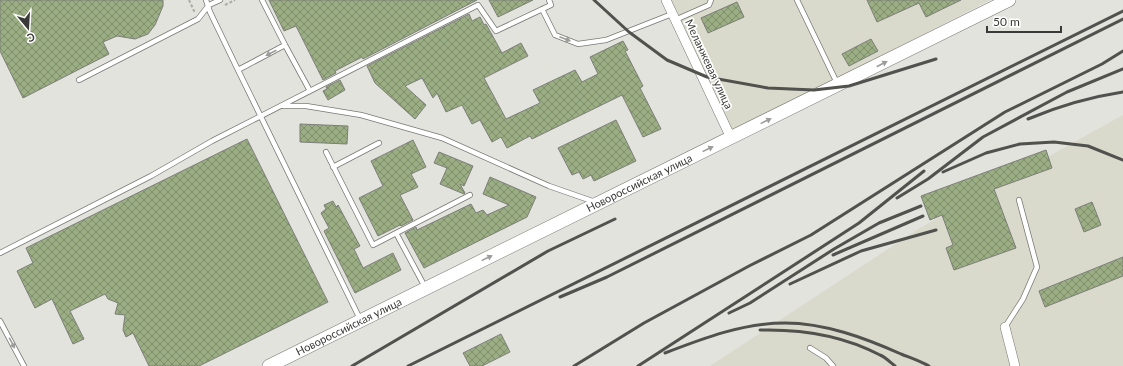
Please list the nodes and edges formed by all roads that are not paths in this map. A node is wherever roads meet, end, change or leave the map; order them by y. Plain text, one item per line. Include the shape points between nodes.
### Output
1 (206, 0) edge
2 (220, 0) edge
3 (262, 0) edge
4 (549, 0) edge
5 (666, 0) edge
6 (711, 0) edge
7 (797, 0) edge
8 (1009, 0) edge
9 (209, 5) junction
10 (542, 10) junction
11 (674, 17) junction
12 (285, 45) junction
13 (238, 70) junction
14 (79, 80) dead end
15 (838, 86) junction
16 (310, 91) junction
17 (282, 106) junction
18 (261, 116) junction
19 (730, 138) junction
20 (379, 144) dead end
21 (326, 152) dead end
22 (333, 167) junction
23 (470, 195) dead end
24 (1019, 200) dead end
25 (598, 204) junction
26 (396, 233) junction
27 (0, 253) edge
28 (426, 288) junction
29 (361, 320) junction
30 (0, 321) edge
31 (1005, 327) joint
32 (810, 348) dead end
33 (24, 366) edge
34 (269, 366) edge
35 (833, 366) edge
36 (1015, 366) edge

1 - 9 lane
2 - 9 lane
3 - 12 lane
4 - 10 lane via 552,5
5 - 11 street, Меланжевая улица
6 - 11 lane via 709,5
7 - 15 lane
15 -> 8 main road, Новороссийская улица
9 - 13 lane
9 - 14 lane via 198,19
10 -> 11 lane via 555,35 578,44 606,40
10 - 16 lane via 496,31 478,5
11 - 19 street, Меланжевая улица
12 -> 13 lane
12 - 16 lane
13 - 18 lane
19 -> 15 main road, Новороссийская улица
16 - 17 lane
17 - 18 lane
17 - 25 lane via 306,106 361,115 442,138 549,186
18 - 27 lane
18 - 29 lane
25 -> 19 main road, Новороссийская улица
20 - 22 lane
21 - 22 lane
22 - 26 lane via 373,245
23 - 26 lane
24 - 31 lane via 1037,267 1023,299
28 -> 25 main road, Новороссийская улица
26 - 28 lane
28 - 29 main road, Новороссийская улица
29 - 34 main road, Новороссийская улица
30 -> 33 lane
31 - 36 street
32 - 35 lane

